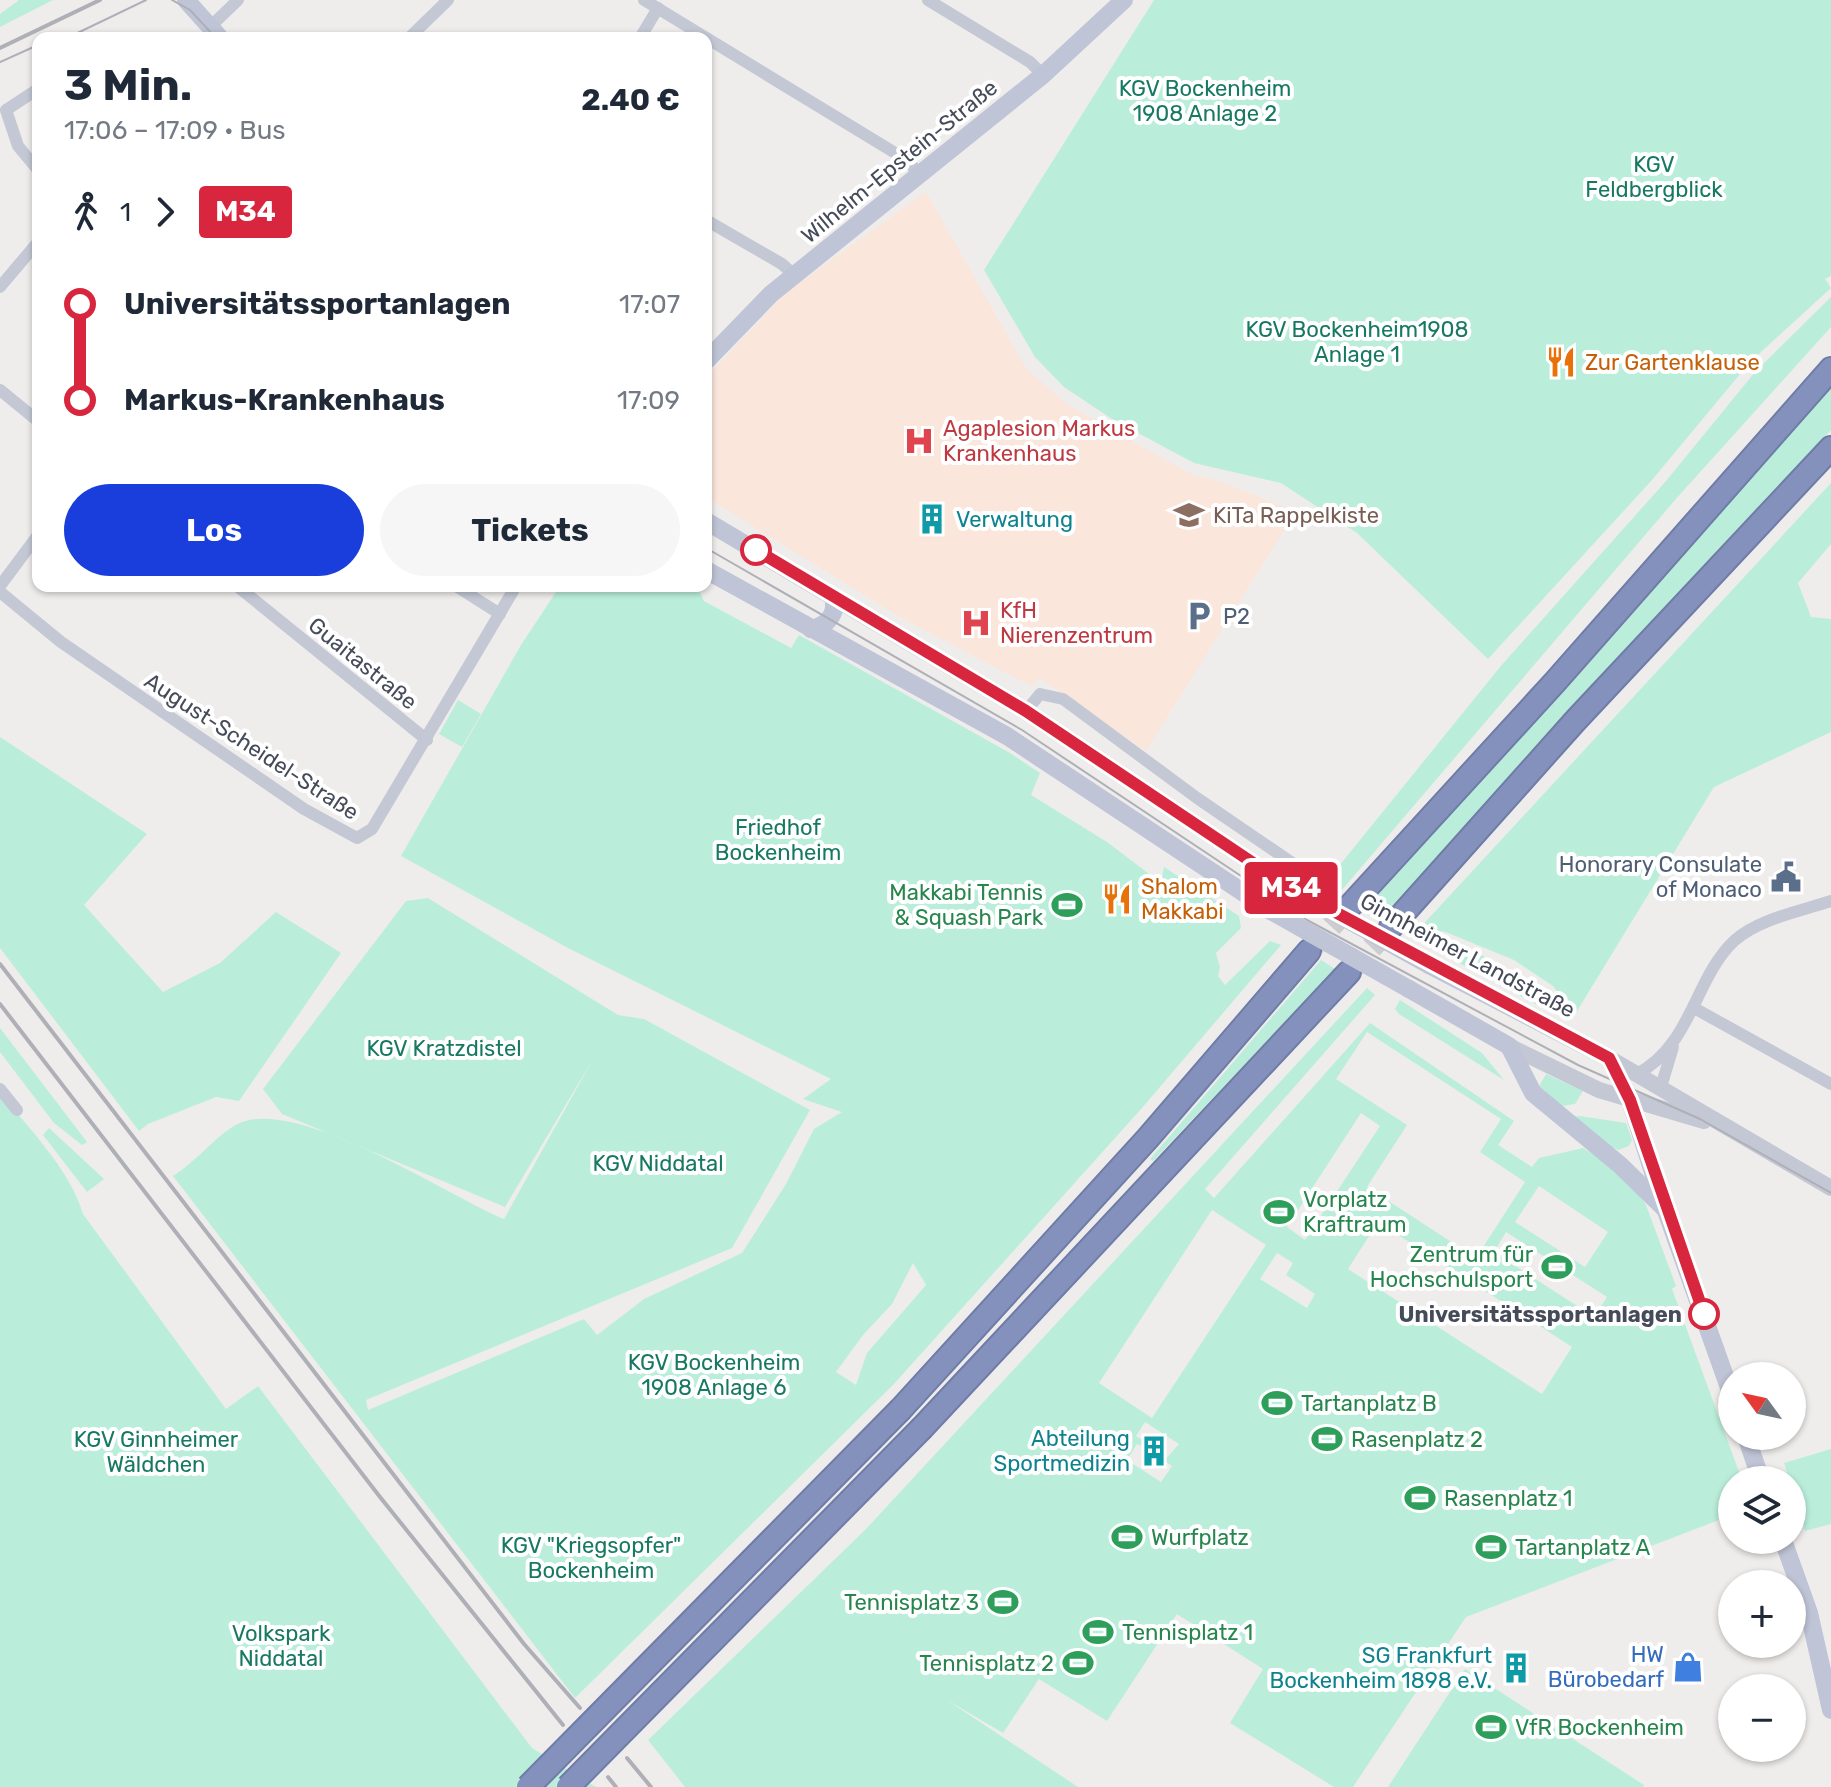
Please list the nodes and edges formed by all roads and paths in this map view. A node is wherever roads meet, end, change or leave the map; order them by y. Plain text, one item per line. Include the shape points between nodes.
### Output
1 (186, 0) edge
2 (238, 0) edge
3 (448, 0) edge
4 (644, 0) edge
5 (928, 0) edge
6 (1124, 0) edge
7 (658, 8) junction
8 (215, 32) edge
9 (415, 32) edge
10 (644, 32) edge
11 (697, 32) edge
12 (712, 41) edge
13 (1043, 75) junction
14 (32, 93) edge
15 (32, 163) edge
16 (918, 175) junction
17 (712, 223) edge
18 (32, 249) edge
19 (794, 275) junction
20 (0, 287) edge
21 (712, 355) edge
22 (1831, 369) edge
23 (0, 390) edge
24 (32, 416) edge
25 (1831, 448) edge
26 (712, 525) edge
27 (32, 543) edge
28 (712, 573) edge
29 (0, 586) edge
30 (0, 592) edge
31 (246, 592) edge
32 (465, 592) edge
33 (513, 592) edge
34 (833, 597) junction
35 (500, 614) junction
36 (811, 629) junction
37 (1026, 711) junction
38 (427, 740) junction
39 (1320, 882) dead end
40 (1831, 901) edge
41 (1350, 906) tunnel mouth
42 (1391, 927) tunnel mouth
43 (1309, 951) tunnel mouth
44 (1349, 972) tunnel mouth
45 (1694, 1008) junction
46 (1677, 1037) junction
47 (1509, 1046) junction
48 (1609, 1058) junction
49 (1637, 1074) junction
50 (1831, 1084) edge
51 (1661, 1087) junction
52 (0, 1089) edge
53 (1630, 1100) junction
54 (1652, 1105) junction
55 (17, 1110) dead end
56 (1735, 1134) junction
57 (1642, 1137) junction
58 (1601, 1149) junction
59 (1831, 1188) edge
60 (1665, 1210) junction
61 (1720, 1362) edge
62 (1788, 1554) edge
63 (1831, 1710) edge
64 (528, 1787) edge
65 (568, 1787) edge

1 - 8 main road
2 - 8 street
3 - 9 street
4 - 7 street
5 - 13 street
6 - 13 main road, Wilhelm-Epstein-Straße
7 - 10 street
7 - 11 street
12 - 16 street via 910,162
13 - 16 main road, Wilhelm-Epstein-Straße
14 - 15 street via 6,110 18,146
16 - 19 main road, Wilhelm-Epstein-Straße
17 - 19 street
18 - 20 street
19 - 21 main road, Wilhelm-Epstein-Straße
22 - 41 highway
23 - 24 street
25 - 42 highway
26 - 34 main road, Ginnheimer Landstraße
27 - 29 street
28 - 36 main road
30 - 38 street, August-Scheidel-Straße via 61,642 344,834 367,836
31 - 38 street, Guaitastraße
32 - 35 street
33 - 35 street, August-Scheidel-Straße
34 - 36 main road via 829,619
34 - 37 main road, Ginnheimer Landstraße
35 - 38 street, August-Scheidel-Straße
36 - 47 main road, bridge via 1007,736 1271,911
37 - 39 street via 1040,694 1063,699
37 - 48 main road, Ginnheimer Landstraße, bridge via 1292,889
40 - 45 street via 1743,935 1720,959
43 - 64 highway, bridge via 1148,1138 901,1409
44 - 65 highway, bridge via 922,1428
45 - 46 street
45 - 50 street
46 - 49 street
46 - 51 street
47 - 53 street via 1549,1069
47 - 58 main road via 1533,1093
48 - 49 street
48 - 53 main road
49 - 51 street
51 - 54 street
51 - 56 street
52 - 55 street
53 - 54 street
53 - 57 main road
54 - 56 street
54 - 57 street
56 - 59 street
57 - 58 main road via 1629,1155
57 - 60 main road
58 - 60 main road
60 - 61 main road
62 - 63 main road via 1809,1613

